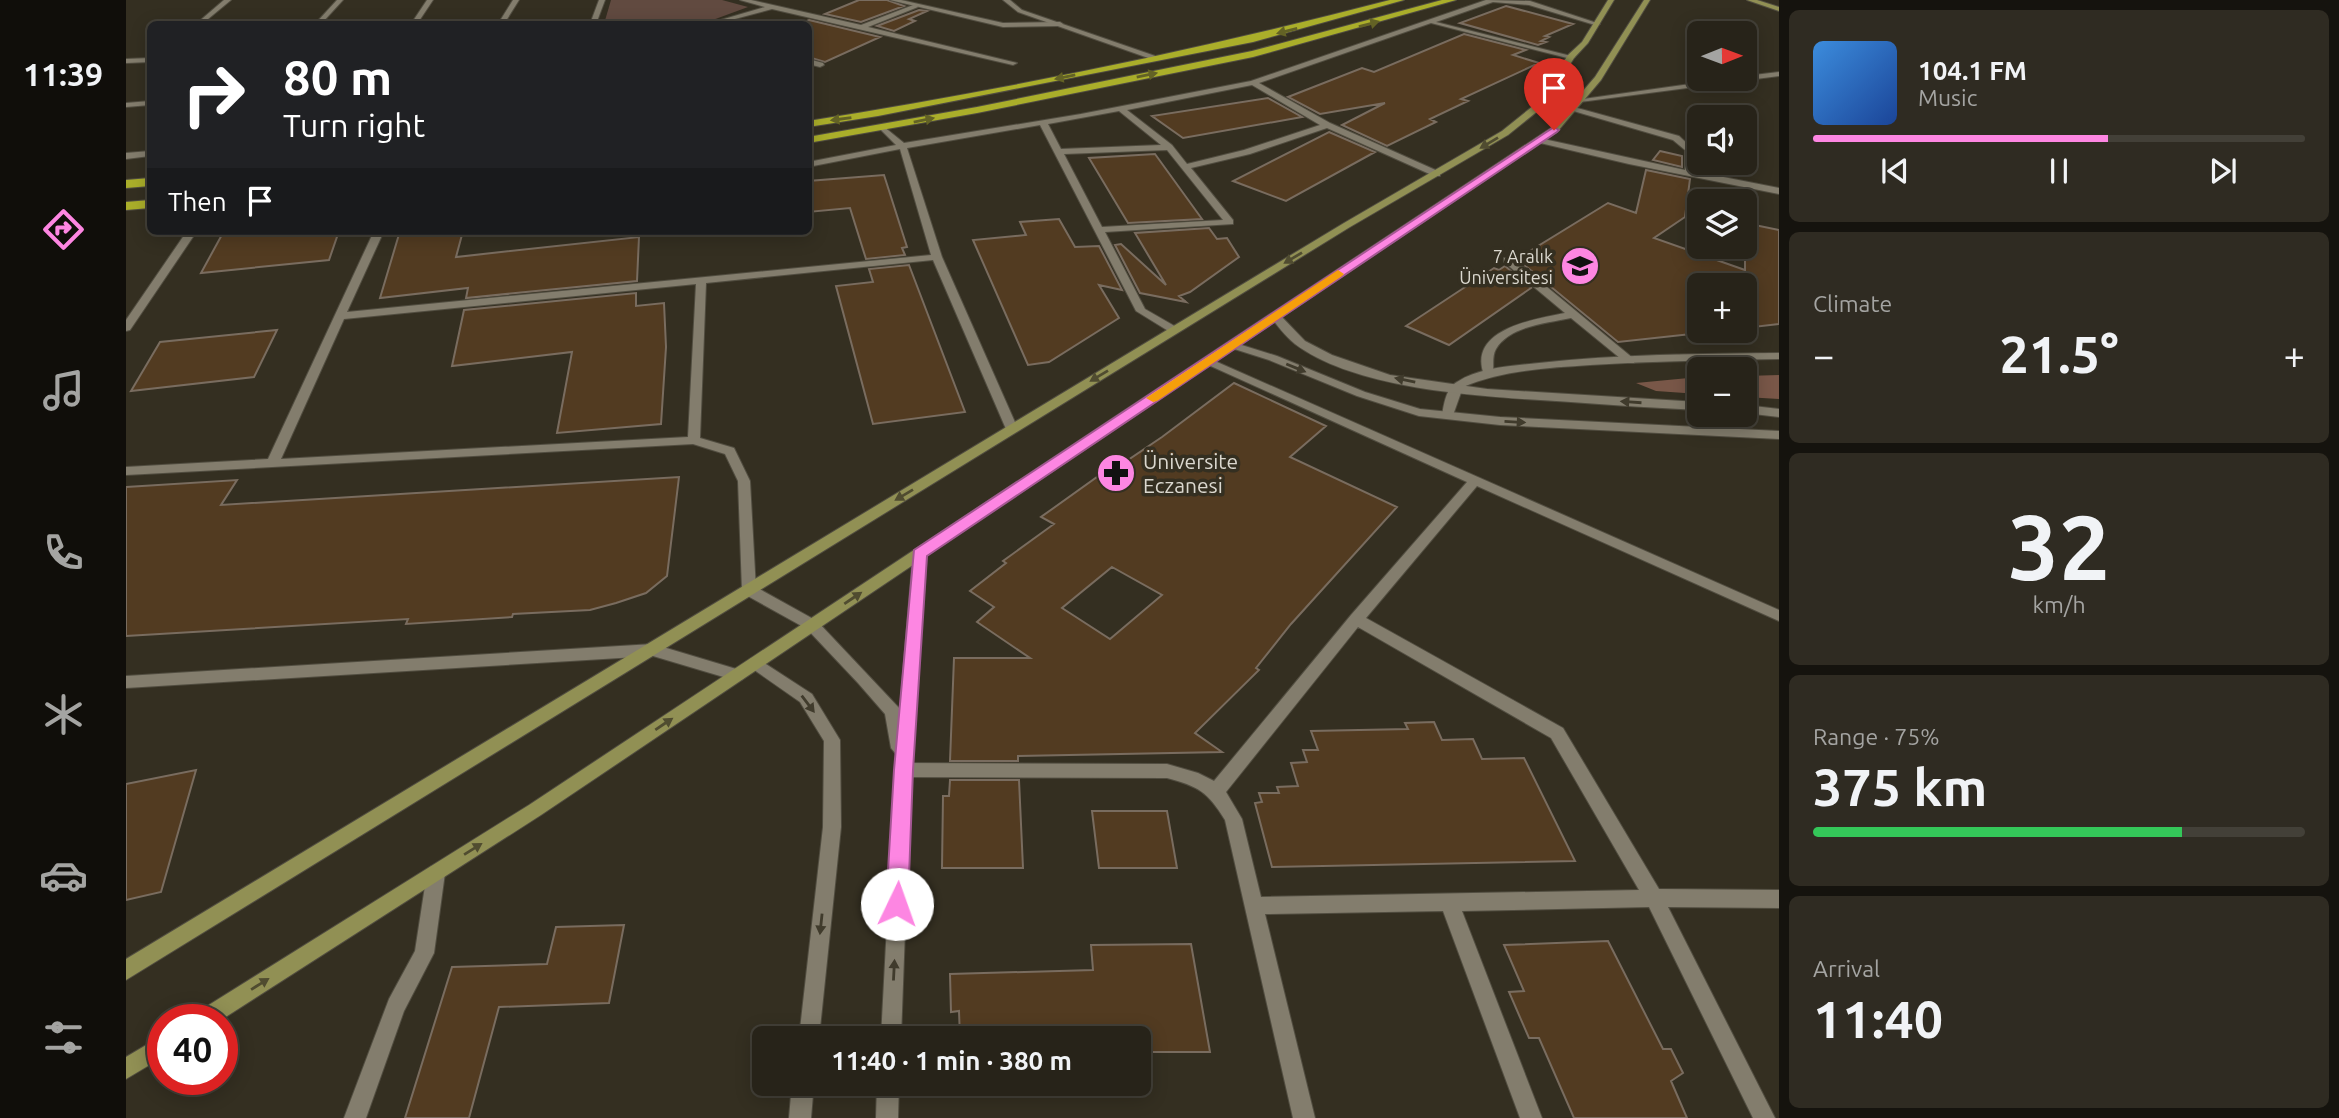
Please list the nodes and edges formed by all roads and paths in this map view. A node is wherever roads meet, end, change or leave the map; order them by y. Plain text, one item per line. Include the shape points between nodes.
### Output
1 (228, 0) edge
2 (340, 0) edge
3 (430, 0) edge
4 (516, 0) edge
5 (602, 0) edge
6 (743, 0) edge
7 (893, 0) edge
8 (1006, 0) edge
9 (1400, 0) edge
10 (1452, 0) edge
11 (1611, 0) edge
12 (1647, 0) edge
13 (1750, 0) edge
14 (916, 6) junction
15 (772, 7) junction
16 (1779, 9) edge
17 (204, 21) edge
18 (321, 21) edge
19 (416, 21) edge
20 (503, 21) edge
21 (594, 21) edge
22 (720, 21) edge
23 (1434, 23) junction
24 (1060, 24) junction
25 (1597, 24) junction
26 (860, 28) junction
27 (1571, 57) junction
28 (1157, 58) junction
29 (147, 60) edge
30 (126, 61) edge
31 (812, 62) edge
32 (1013, 63) dead end
33 (820, 65) dead end
34 (1779, 74) edge
35 (1253, 83) junction
36 (147, 103) edge
37 (1577, 104) junction
38 (126, 105) edge
39 (1120, 108) junction
40 (1043, 122) junction
41 (812, 123) edge
42 (1327, 125) junction
43 (883, 128) junction
44 (812, 139) edge
45 (1539, 140) junction
46 (902, 147) junction
47 (1169, 147) junction
48 (1687, 147) edge
49 (1058, 152) junction
50 (147, 154) edge
51 (126, 156) edge
52 (812, 164) edge
53 (1186, 167) junction
54 (1687, 173) edge
55 (1437, 174) junction
56 (1699, 175) edge
57 (147, 183) edge
58 (126, 184) edge
59 (1779, 191) edge
60 (147, 204) edge
61 (126, 206) edge
62 (1099, 230) junction
63 (189, 235) edge
64 (377, 235) edge
65 (937, 257) junction
66 (1508, 260) dead end
67 (701, 281) junction
68 (1574, 314) junction
69 (341, 316) junction
70 (1275, 316) junction
71 (126, 328) edge
72 (1174, 330) junction
73 (1232, 345) junction
74 (1779, 356) edge
75 (1208, 361) junction
76 (1630, 361) junction
77 (1488, 373) junction
78 (1456, 388) junction
79 (1687, 406) edge
80 (1757, 410) edge
81 (1779, 413) edge
82 (1448, 415) junction
83 (1012, 429) junction
84 (1779, 435) edge
85 (694, 440) junction
86 (274, 461) junction
87 (126, 471) edge
88 (1475, 481) junction
89 (919, 554) junction
90 (749, 590) junction
91 (1779, 616) edge
92 (1356, 619) junction
93 (812, 625) junction
94 (653, 650) junction
95 (755, 663) junction
96 (737, 676) junction
97 (126, 681) edge
98 (903, 770) junction
99 (1217, 790) junction
100 (436, 873) junction
101 (1654, 898) junction
102 (1779, 899) edge
103 (1449, 902) junction
104 (1252, 906) junction
105 (126, 970) edge
106 (228, 1004) edge
107 (810, 1026) edge
108 (892, 1026) edge
109 (147, 1055) edge
110 (126, 1069) edge
111 (802, 1096) edge
112 (888, 1096) edge
113 (355, 1118) edge
114 (800, 1118) edge
115 (887, 1118) edge
116 (1304, 1118) edge
117 (1531, 1118) edge
118 (1764, 1118) edge

1 - 17 street
2 - 18 street
3 - 19 street
4 - 20 street
5 - 21 street
6 - 15 street
7 - 14 street
8 - 24 street via 1020,11
9 -> 28 highway via 1254,39
43 -> 10 highway via 1253,54
11 - 25 main road
12 - 37 main road
13 - 16 main road
14 - 24 street via 1003,25
14 - 26 street
15 - 22 street
15 - 26 street
23 - 25 street via 1492,1 1508,0
23 - 27 street
23 - 35 street
24 - 28 street
25 - 27 main road
26 - 32 street
27 -> 55 main road via 1541,104 1505,133
28 -> 41 highway
29 - 30 street
31 - 33 street
34 - 37 street
35 - 39 street
35 - 42 street
36 - 38 street
37 - 45 main road
37 - 48 street via 1676,138
39 - 40 street
39 - 47 street
40 - 46 street
40 - 49 street
42 - 53 street
42 - 55 street
43 - 44 highway
43 - 46 street
45 - 54 street
45 - 70 main road
46 - 52 street
46 - 65 street
47 - 49 street
47 - 53 street
49 - 62 street
50 - 51 street
53 - 62 street via 1230,222
55 -> 72 main road
56 - 59 street
57 - 58 highway
60 - 61 highway
62 - 72 street via 1142,311
63 - 71 street
64 - 69 street
65 - 67 street
65 - 83 street
66 - 68 street
67 - 69 street
67 - 85 street
68 - 76 street
68 - 77 street via 1514,329 1497,338 1486,353
69 - 86 street
70 - 73 main road
78 -> 70 street via 1354,367 1299,342
72 -> 83 main road
73 - 75 main road
73 -> 82 street via 1360,394 1419,412
74 - 76 street
75 - 88 street
75 - 89 main road
76 - 77 street
77 - 78 street
79 -> 78 street
78 - 82 street
80 - 81 street
82 -> 84 street
83 -> 90 main road
85 - 86 street
85 - 90 street via 730,451 744,481
86 - 87 street
88 - 91 street
88 - 92 street
93 -> 89 main road
89 - 98 street
90 - 93 street
90 - 94 main road
92 - 99 street
92 - 101 street via 1557,733
93 - 95 main road
93 - 98 street via 893,712
94 - 96 street
94 - 97 street
94 - 105 main road
95 - 96 main road
95 -> 107 street via 806,698 832,740 832,828
100 -> 96 main road
98 - 99 street via 1167,771 1198,779
108 -> 98 street
99 - 104 street via 1233,819
106 -> 100 main road
100 - 113 street via 424,953 396,1006
101 - 102 street
101 - 103 street
101 - 118 street
103 - 104 street
103 - 117 street
104 - 116 street
109 - 110 main road
111 - 114 street
112 - 115 street

